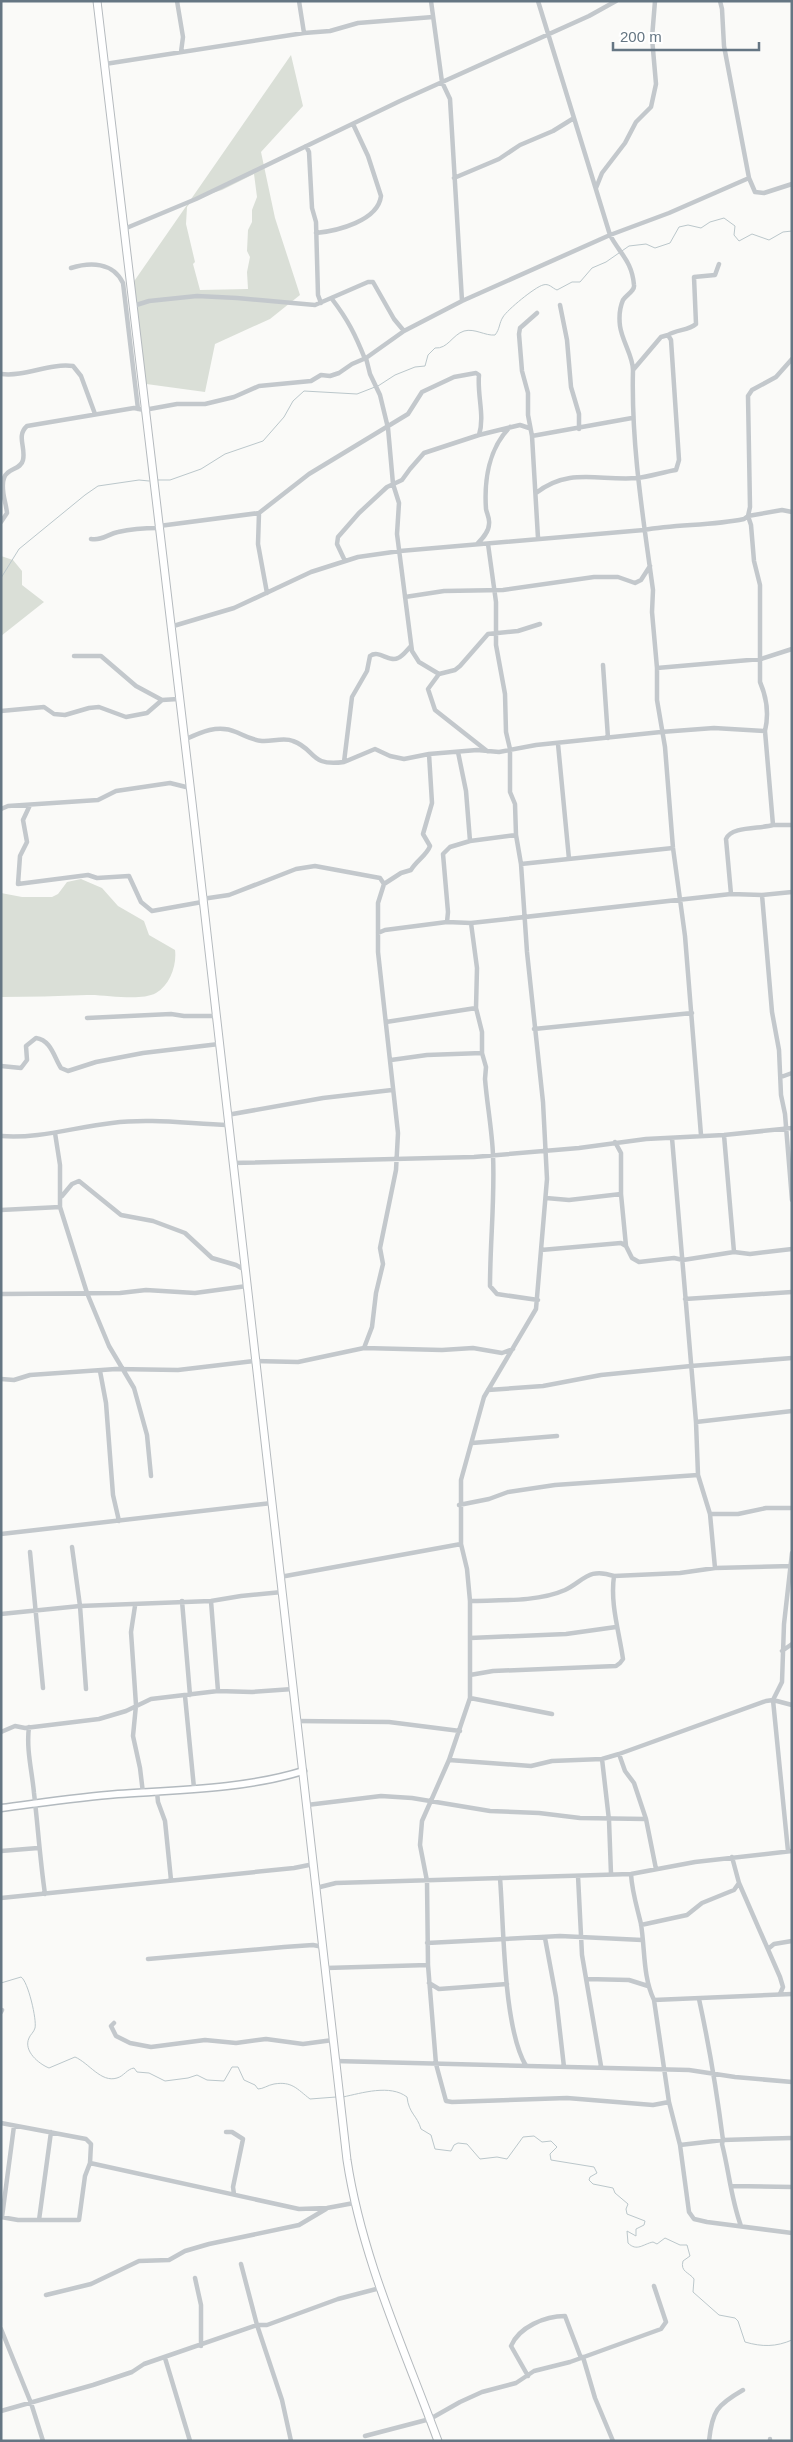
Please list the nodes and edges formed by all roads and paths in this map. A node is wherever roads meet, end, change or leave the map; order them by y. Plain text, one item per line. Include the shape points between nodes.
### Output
1 (97, 1) edge
2 (177, 1) edge
3 (299, 1) edge
4 (430, 1) edge
5 (538, 1) edge
6 (616, 1) edge
7 (655, 1) edge
8 (720, 1) edge
9 (433, 17) junction
10 (304, 33) junction
11 (548, 33) junction
12 (181, 52) junction
13 (105, 64) junction
14 (442, 82) junction
15 (574, 118) junction
16 (353, 124) junction
17 (306, 146) junction
18 (454, 178) junction
19 (749, 178) junction
20 (792, 184) edge
21 (596, 189) junction
22 (124, 229) junction
23 (316, 233) junction
24 (610, 235) junction
25 (720, 264) dead end
26 (71, 268) dead end
27 (332, 299) junction
28 (462, 300) junction
29 (321, 303) junction
30 (133, 306) junction
31 (560, 306) dead end
32 (537, 313) dead end
33 (404, 331) junction
34 (668, 335) junction
35 (366, 358) junction
36 (791, 359) edge
37 (633, 370) junction
38 (1, 374) edge
39 (141, 409) junction
40 (95, 414) junction
41 (632, 418) junction
42 (510, 427) junction
43 (388, 428) junction
44 (529, 428) junction
45 (579, 429) junction
46 (479, 435) junction
47 (532, 436) junction
48 (639, 478) junction
49 (393, 484) junction
50 (536, 494) junction
51 (792, 512) edge
52 (259, 513) junction
53 (748, 516) junction
54 (1, 522) edge
55 (158, 527) junction
56 (644, 530) junction
57 (538, 538) junction
58 (91, 539) dead end
59 (477, 544) junction
60 (488, 544) junction
61 (400, 550) junction
62 (344, 561) junction
63 (650, 566) junction
64 (493, 589) junction
65 (267, 593) junction
66 (405, 597) junction
67 (540, 624) dead end
68 (170, 626) junction
69 (497, 632) junction
70 (411, 646) junction
71 (792, 649) edge
72 (74, 656) dead end
73 (761, 659) junction
74 (603, 665) dead end
75 (657, 668) junction
76 (439, 674) junction
77 (178, 699) junction
78 (162, 700) junction
79 (1, 711) edge
80 (764, 731) junction
81 (661, 732) junction
82 (608, 738) junction
83 (183, 740) junction
84 (558, 744) junction
85 (510, 750) junction
86 (487, 751) junction
87 (458, 752) junction
88 (429, 754) junction
89 (344, 762) junction
90 (190, 788) junction
91 (30, 805) junction
92 (1, 809) edge
93 (772, 825) junction
94 (792, 825) edge
95 (516, 835) junction
96 (470, 841) junction
97 (673, 848) junction
98 (569, 858) junction
99 (522, 864) junction
100 (384, 884) junction
101 (792, 892) edge
102 (731, 894) junction
103 (762, 896) junction
104 (679, 899) junction
105 (202, 901) junction
106 (526, 916) junction
107 (447, 922) junction
108 (471, 924) junction
109 (378, 933) junction
110 (476, 1008) junction
111 (692, 1013) junction
112 (216, 1016) junction
113 (87, 1018) dead end
114 (386, 1022) junction
115 (534, 1029) junction
116 (219, 1044) junction
117 (482, 1053) junction
118 (391, 1060) junction
119 (1, 1066) edge
120 (792, 1073) edge
121 (781, 1077) junction
122 (392, 1090) junction
123 (227, 1115) junction
124 (228, 1125) junction
125 (792, 1128) edge
126 (785, 1129) junction
127 (56, 1133) junction
128 (701, 1135) junction
129 (724, 1135) junction
130 (1, 1136) edge
131 (672, 1138) junction
132 (615, 1142) junction
133 (547, 1151) junction
134 (493, 1155) junction
135 (396, 1159) junction
136 (232, 1163) junction
137 (621, 1194) junction
138 (62, 1196) junction
139 (546, 1198) junction
140 (792, 1200) edge
141 (60, 1207) junction
142 (1, 1210) edge
143 (626, 1246) junction
144 (792, 1249) edge
145 (541, 1250) junction
146 (734, 1252) junction
147 (683, 1260) junction
148 (245, 1270) junction
149 (247, 1286) junction
150 (792, 1292) edge
151 (87, 1293) junction
152 (1, 1294) edge
153 (685, 1299) junction
154 (538, 1300) junction
155 (364, 1348) junction
156 (513, 1349) junction
157 (792, 1358) edge
158 (254, 1361) junction
159 (691, 1366) junction
160 (124, 1369) junction
161 (100, 1372) junction
162 (1, 1380) edge
163 (488, 1390) junction
164 (792, 1411) edge
165 (696, 1422) junction
166 (557, 1436) dead end
167 (472, 1443) junction
168 (151, 1476) dead end
169 (698, 1476) junction
170 (272, 1503) junction
171 (459, 1505) junction
172 (792, 1508) edge
173 (710, 1514) junction
174 (119, 1520) junction
175 (1, 1534) edge
176 (460, 1544) junction
177 (72, 1548) dead end
178 (30, 1552) dead end
179 (792, 1553) edge
180 (792, 1566) edge
181 (715, 1568) junction
182 (614, 1576) junction
183 (280, 1577) junction
184 (282, 1592) junction
185 (182, 1601) junction
186 (211, 1601) junction
187 (470, 1601) junction
188 (80, 1606) junction
189 (135, 1606) junction
190 (37, 1611) junction
191 (1, 1614) edge
192 (616, 1627) junction
193 (470, 1638) junction
194 (792, 1644) edge
195 (782, 1651) junction
196 (470, 1675) junction
197 (43, 1688) dead end
198 (292, 1688) junction
199 (86, 1689) dead end
200 (218, 1691) junction
201 (188, 1696) junction
202 (470, 1698) junction
203 (773, 1700) junction
204 (136, 1705) junction
205 (792, 1705) edge
206 (552, 1714) dead end
207 (297, 1721) junction
208 (29, 1727) junction
209 (460, 1731) junction
210 (1, 1732) edge
211 (619, 1754) junction
212 (602, 1759) junction
213 (449, 1760) junction
214 (303, 1771) junction
215 (194, 1788) junction
216 (157, 1792) junction
217 (143, 1793) junction
218 (430, 1802) junction
219 (35, 1804) junction
220 (307, 1805) junction
221 (1, 1808) edge
222 (646, 1819) junction
223 (609, 1820) junction
224 (38, 1848) junction
225 (1, 1851) edge
226 (790, 1851) edge
227 (732, 1857) junction
228 (314, 1864) junction
229 (656, 1868) junction
230 (611, 1874) junction
231 (631, 1874) junction
232 (578, 1876) junction
233 (500, 1878) junction
234 (171, 1880) junction
235 (427, 1881) junction
236 (739, 1883) junction
237 (316, 1888) junction
238 (46, 1894) junction
239 (1, 1898) edge
240 (641, 1926) junction
241 (580, 1937) junction
242 (505, 1938) junction
243 (545, 1938) junction
244 (642, 1940) junction
245 (792, 1941) edge
246 (427, 1943) junction
247 (323, 1947) junction
248 (768, 1949) junction
249 (148, 1960) dead end
250 (428, 1965) junction
251 (326, 1968) junction
252 (587, 1979) junction
253 (429, 1983) junction
254 (507, 1984) junction
255 (648, 1986) junction
256 (780, 1994) junction
257 (792, 1994) edge
258 (699, 1999) junction
259 (654, 2000) junction
260 (114, 2023) dead end
261 (333, 2040) junction
262 (335, 2060) junction
263 (436, 2064) junction
264 (526, 2066) junction
265 (601, 2066) junction
266 (564, 2067) junction
267 (665, 2069) junction
268 (712, 2074) junction
269 (792, 2082) edge
270 (669, 2102) junction
271 (1, 2123) edge
272 (14, 2126) junction
273 (51, 2132) junction
274 (226, 2132) dead end
275 (792, 2138) edge
276 (723, 2140) junction
277 (680, 2145) junction
278 (90, 2163) junction
279 (731, 2186) junction
280 (792, 2187) edge
281 (234, 2194) junction
282 (354, 2203) junction
283 (327, 2208) junction
284 (2, 2217) edge
285 (39, 2220) junction
286 (741, 2226) junction
287 (792, 2233) edge
288 (241, 2264) dead end
289 (195, 2278) dead end
290 (654, 2286) dead end
291 (380, 2288) junction
292 (46, 2295) dead end
293 (257, 2325) junction
294 (1, 2328) edge
295 (201, 2346) junction
296 (582, 2357) junction
297 (165, 2358) junction
298 (528, 2376) junction
299 (743, 2390) dead end
300 (31, 2403) junction
301 (1, 2411) edge
302 (430, 2419) junction
303 (365, 2436) dead end
304 (43, 2441) edge
305 (190, 2441) edge
306 (291, 2441) edge
307 (438, 2441) edge
308 (613, 2441) edge
309 (709, 2441) edge

1 - 13 main road
2 - 12 street via 183,37
3 - 10 street
4 - 9 street
5 - 11 street
6 - 11 street
7 - 21 street via 652,38 656,84 651,106 636,122 602,173
8 - 19 street via 724,46
9 - 10 street via 358,23 330,31
9 - 14 street
10 - 12 street
11 - 14 street
11 - 15 street
12 - 13 street
13 - 22 main road
14 - 16 street
14 - 18 street via 450,99
15 - 18 street via 499,159
15 - 21 street
16 - 17 street
16 - 23 street via 368,156 380,202 364,218 330,232
17 - 22 street via 196,199
17 - 23 street
18 - 28 street
19 - 20 street via 755,192 764,193
19 - 24 street
21 - 24 street
22 - 30 main road
23 - 29 street
24 - 28 street
24 - 37 street via 628,260 634,285 624,298 620,325
25 - 34 street via 715,275 694,277 696,324
26 - 39 street via 99,264 120,276
27 - 29 street
27 - 33 street via 373,282
27 - 35 street via 352,326 358,346
28 - 33 street
29 - 30 street via 197,296 149,300
30 - 39 main road
31 - 45 street
32 - 44 street via 520,328 519,334 522,371 528,393
33 - 35 street
34 - 37 street via 661,337
34 - 48 street via 679,466 676,470
35 - 39 street via 339,373 321,375 311,381 259,386 234,397 205,404
35 - 43 street
36 - 53 street via 776,377 752,390 748,396
37 - 41 street
38 - 40 street via 73,366 81,376
39 - 40 street
39 - 55 main road
40 - 54 street via 25,427 21,437 21,465 4,477 3,494 8,513
41 - 45 street
41 - 48 street
42 - 44 street via 520,425
42 - 46 street
42 - 59 street via 502,436 490,463 486,497 489,524 484,538
43 - 46 street via 414,408 422,392 454,377 476,373 479,375 481,411
43 - 49 street
43 - 52 street via 309,474
44 - 47 street
45 - 47 street
46 - 49 street via 424,453 406,477
47 - 50 street
48 - 50 street via 575,476 557,480
48 - 56 street
49 - 61 street via 398,503
49 - 62 street via 359,513 338,537 337,544
50 - 57 street
51 - 53 street via 782,510
52 - 55 street
52 - 65 street via 258,544
53 - 56 street via 722,523
53 - 73 street via 760,585
55 - 58 street via 115,532
55 - 68 main road
56 - 57 street
56 - 63 street
57 - 60 street
59 - 60 street
59 - 61 street
60 - 64 street
61 - 62 street
61 - 66 street
62 - 65 street via 310,572
63 - 64 street via 635,584 618,577 594,577
63 - 75 street
64 - 66 street
64 - 69 street
65 - 68 street via 234,608
66 - 70 street
67 - 69 street via 518,631
68 - 77 main road
69 - 76 street via 482,639 474,652 455,670
69 - 85 street
70 - 76 street via 414,657
70 - 89 street via 394,659 376,653 370,656 367,671 352,697
71 - 73 street
72 - 78 street via 101,656 136,686
73 - 75 street
73 - 80 street via 760,682 769,716
74 - 82 street
75 - 81 street
76 - 86 street via 428,689 433,707
77 - 78 street
77 - 83 main road
78 - 79 street via 147,713 126,717 99,707 65,715 54,714 44,707
80 - 81 street via 714,728
80 - 93 street
81 - 82 street
81 - 97 street
82 - 84 street
83 - 89 street via 227,728 253,739 290,740 322,761 330,764
83 - 90 main road
84 - 85 street
84 - 98 street
85 - 86 street
85 - 95 street via 510,792 515,804
86 - 87 street
87 - 88 street
87 - 96 street via 466,791
88 - 89 street via 404,759 374,749
88 - 100 street via 432,804 424,834 429,850 420,856 411,870
90 - 91 street via 170,783 116,791 98,800
90 - 105 main road
91 - 92 street
91 - 105 street via 23,820 27,842 20,856 18,884 88,875 97,878 128,876 141,902 152,911
93 - 94 street
93 - 102 street via 735,830 728,834
95 - 96 street
95 - 99 street
96 - 107 street via 450,847 443,854
97 - 98 street
97 - 104 street
98 - 99 street
99 - 106 street
100 - 105 street via 380,878 315,866 296,869 228,895
100 - 109 street via 378,903
101 - 103 street
102 - 103 street
102 - 104 street
103 - 121 street
104 - 106 street
104 - 111 street
105 - 112 main road
106 - 108 street
106 - 115 street
107 - 108 street
107 - 109 street
108 - 110 street via 477,968
109 - 114 street
110 - 114 street
110 - 117 street via 482,1032
111 - 115 street
111 - 128 street
112 - 113 street via 171,1014
112 - 116 main road
114 - 118 street
115 - 133 street
116 - 119 street via 143,1053 68,1071 61,1068 48,1045 36,1038 26,1046 27,1060 21,1068
116 - 123 main road
117 - 118 street
117 - 134 street
118 - 122 street
120 - 121 street
121 - 126 street
122 - 123 street
122 - 135 street via 398,1133
123 - 124 main road
124 - 127 street via 137,1121
124 - 136 main road
125 - 126 street
126 - 129 street
126 - 140 street
127 - 130 street
127 - 138 street
128 - 129 street
128 - 131 street
129 - 146 street
131 - 132 street
131 - 147 street
132 - 133 street
132 - 137 street via 621,1153
133 - 134 street
133 - 139 street
134 - 135 street
134 - 154 street via 490,1286 497,1294
135 - 136 street
135 - 155 street via 380,1248 383,1264 372,1327
136 - 148 main road
137 - 139 street via 570,1200
137 - 143 street
138 - 141 street
138 - 148 street via 79,1181 121,1214 152,1221 185,1234 212,1258
139 - 145 street
141 - 142 street
141 - 151 street
143 - 145 street via 616,1243
143 - 147 street via 632,1258 639,1262
144 - 146 street via 750,1254
145 - 154 street
146 - 147 street
147 - 153 street
148 - 149 main road
149 - 151 street via 195,1293 146,1290
149 - 158 main road
150 - 153 street
151 - 152 street
151 - 160 street via 109,1346
153 - 159 street
154 - 156 street
155 - 156 street via 473,1348 502,1353
155 - 158 street via 298,1362
156 - 163 street
157 - 159 street
158 - 160 street via 178,1370
158 - 170 main road
159 - 163 street
159 - 165 street
160 - 161 street
160 - 168 street via 134,1388 147,1435
161 - 162 street via 30,1375
161 - 174 street via 106,1403 113,1495
163 - 167 street via 478,1411
164 - 165 street
165 - 169 street
166 - 167 street
167 - 171 street via 461,1480
169 - 171 street via 554,1485 508,1492
169 - 173 street
170 - 174 street
170 - 183 main road
171 - 176 street
172 - 173 street
173 - 181 street
174 - 175 street
176 - 183 street
176 - 187 street via 467,1569
177 - 188 street
178 - 190 street
179 - 180 street
180 - 181 street
180 - 195 street
181 - 182 street
182 - 187 street via 593,1574 551,1595
182 - 192 street
183 - 184 main road
184 - 186 street
184 - 198 main road
185 - 186 street
185 - 189 street
185 - 201 street
186 - 200 street
187 - 193 street
188 - 189 street
188 - 190 street
188 - 199 street
189 - 204 street via 131,1632
190 - 191 street
190 - 197 street
192 - 193 street via 566,1634
192 - 196 street via 623,1659 616,1666 493,1671
193 - 196 street
194 - 195 street
195 - 203 street via 782,1682
196 - 202 street
198 - 200 street
198 - 207 main road
200 - 201 street
201 - 204 street via 151,1699
201 - 215 street
202 - 206 street
202 - 209 street
203 - 205 street
203 - 211 street
203 - 226 street
204 - 208 street via 98,1719
204 - 217 street via 133,1736
207 - 209 street via 389,1722
207 - 214 main road
208 - 210 street via 14,1726
208 - 219 street
209 - 213 street
211 - 212 street
211 - 222 street via 634,1783
212 - 213 street via 552,1761 531,1766
212 - 223 street
213 - 218 street
214 - 215 street via 276,1780
214 - 220 main road
215 - 216 street
216 - 217 street
216 - 234 street via 165,1821
217 - 219 street via 87,1796
218 - 220 street via 381,1796
218 - 223 street via 490,1811 539,1812
218 - 235 street via 422,1821 420,1845
219 - 221 street
219 - 224 street
220 - 228 main road
222 - 223 street
222 - 229 street
223 - 230 street
224 - 225 street
224 - 238 street
226 - 227 street
227 - 229 street
227 - 236 street
228 - 234 street
228 - 237 main road
229 - 231 street
230 - 231 street
230 - 232 street
231 - 240 street
232 - 233 street
232 - 241 street
233 - 235 street
233 - 242 street
234 - 238 street
235 - 237 street via 336,1883
235 - 246 street
236 - 240 street via 734,1890 688,1914
236 - 248 street
237 - 247 main road
238 - 239 street
240 - 244 street
241 - 243 street
241 - 244 street
241 - 252 street
242 - 243 street
242 - 246 street
242 - 254 street
243 - 266 street
244 - 255 street
245 - 248 street via 774,1944
246 - 250 street
247 - 249 street via 284,1947
247 - 251 main road
248 - 256 street via 783,1987
250 - 251 street
250 - 253 street
251 - 261 main road
252 - 255 street via 629,1980
252 - 265 street
253 - 254 street via 439,1989
253 - 263 street
254 - 264 street via 518,2052
255 - 259 street
256 - 257 street
256 - 258 street
258 - 259 street
258 - 268 street
259 - 267 street
260 - 261 street via 111,2026 116,2036 138,2046 152,2048 205,2040 236,2043 266,2039 303,2044
261 - 262 main road
262 - 263 street
262 - 282 main road
263 - 264 street
263 - 270 street via 446,2101 452,2102 567,2098 653,2105
264 - 266 street
265 - 266 street
265 - 267 street
267 - 268 street
267 - 270 street
268 - 269 street
268 - 276 street
270 - 277 street
271 - 272 street
272 - 273 street
272 - 284 street
273 - 278 street via 86,2139 91,2144
273 - 285 street
274 - 281 street via 243,2139
275 - 276 street
276 - 277 street
276 - 279 street
277 - 286 street via 690,2214 694,2219
278 - 281 street
278 - 285 street via 79,2220
279 - 280 street
279 - 286 street
281 - 283 street via 299,2209
282 - 283 street
282 - 291 main road
283 - 292 street via 299,2225 209,2244 168,2260 139,2260 91,2284
284 - 285 street
286 - 287 street
288 - 293 street
289 - 295 street via 201,2305
290 - 296 street via 664,2311 664,2327
291 - 293 street via 338,2299 267,2325
291 - 302 main road
293 - 295 street
293 - 306 street via 282,2400
294 - 300 street
295 - 297 street
296 - 298 street via 534,2371
296 - 298 street via 565,2316 558,2316 524,2328 515,2337 511,2346
296 - 308 street via 594,2398
297 - 300 street via 144,2364 132,2372
297 - 305 street
298 - 302 street via 482,2392
299 - 309 street via 719,2405
300 - 301 street
300 - 304 street
302 - 303 street
302 - 307 main road

